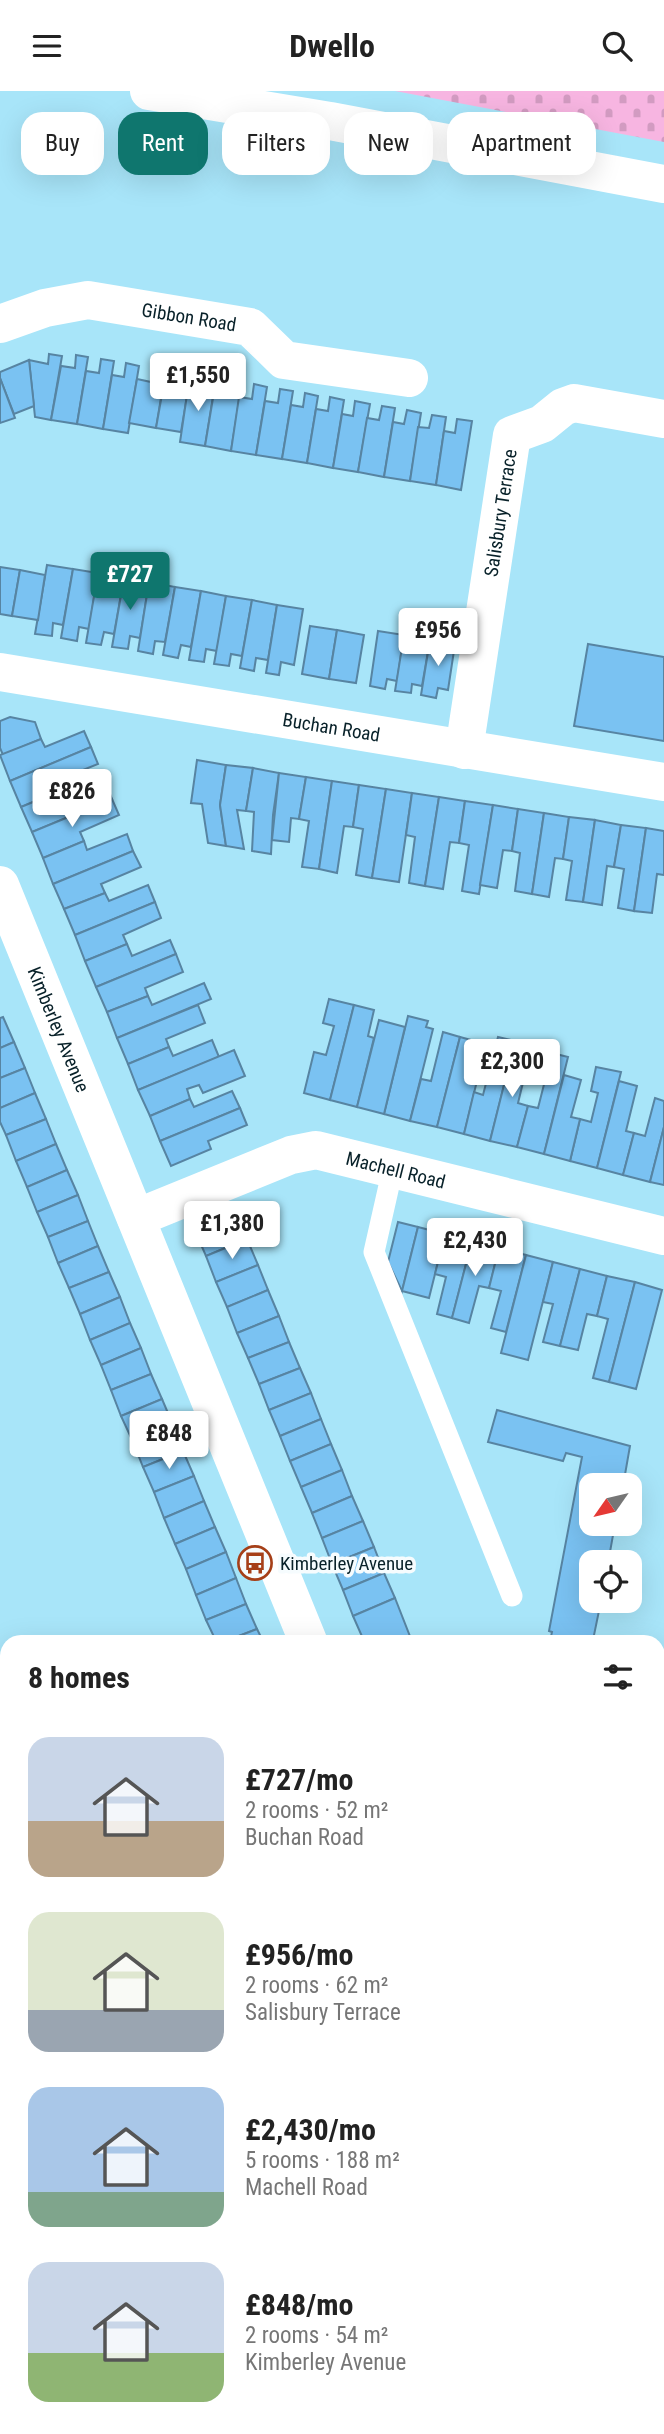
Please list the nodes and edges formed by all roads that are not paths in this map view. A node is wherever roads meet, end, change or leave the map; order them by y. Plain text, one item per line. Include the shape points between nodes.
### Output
1 (149, 91) edge
2 (664, 184) edge
3 (17, 307) edge
4 (409, 378) dead end
5 (664, 419) edge
6 (0, 673) edge
7 (464, 750) junction
8 (664, 782) edge
9 (0, 885) edge
10 (393, 1168) junction
11 (136, 1218) junction
12 (664, 1236) edge
13 (512, 1596) dead end
14 (306, 1635) edge

1 - 2 street
3 - 4 street, Gibbon Road via 88,300 250,327 284,360
5 - 7 street, Salisbury Terrace via 574,403 542,424 512,435
6 - 7 street, Buchan Road
7 - 8 street, Buchan Road
9 - 11 street, Kimberley Avenue
10 - 11 street, Machell Road via 316,1150 291,1155
10 - 12 street, Machell Road
10 - 13 lane via 373,1252
11 - 14 street, Kimberley Avenue

